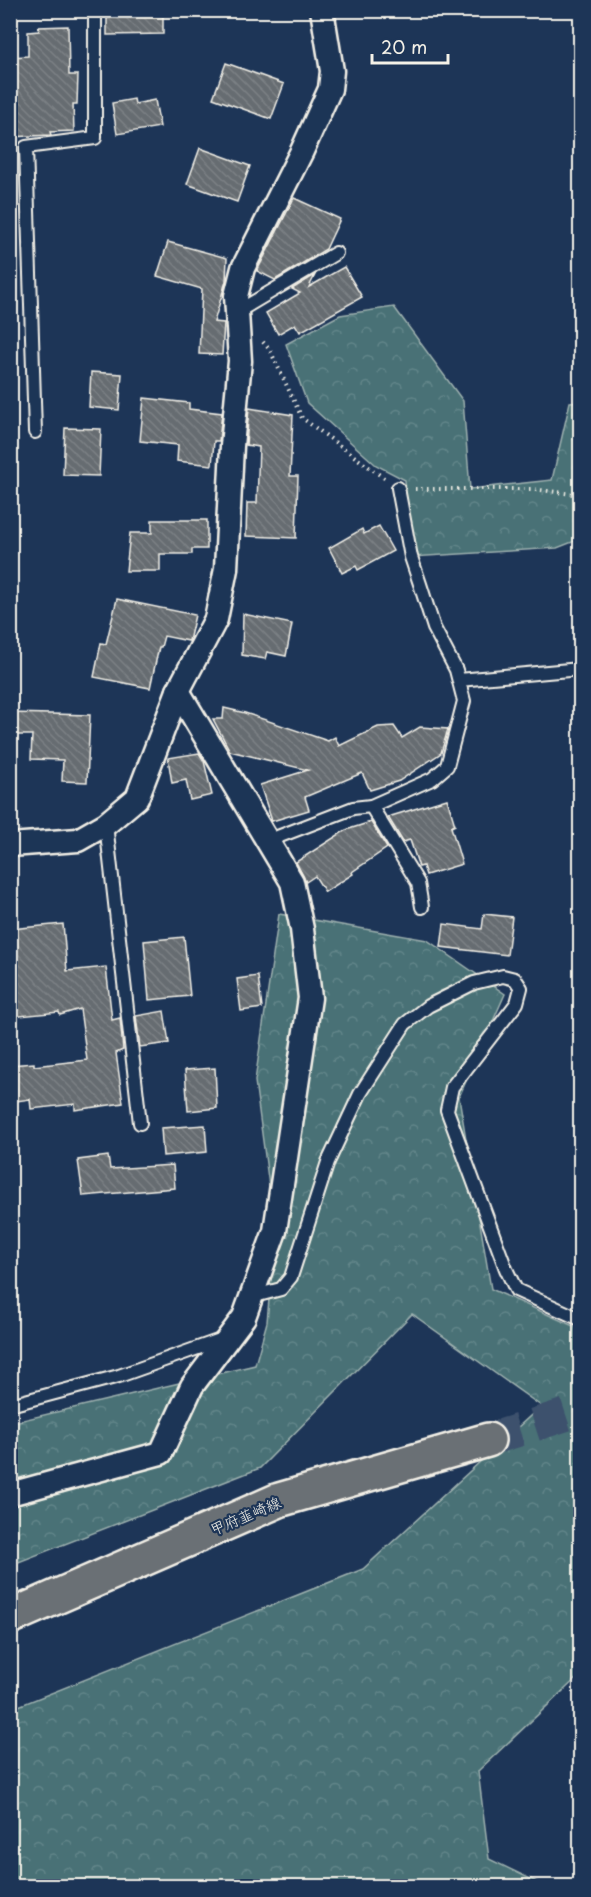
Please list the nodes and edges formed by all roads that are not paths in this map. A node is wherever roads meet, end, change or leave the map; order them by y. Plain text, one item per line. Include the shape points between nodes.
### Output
1 (95, 10) edge
2 (322, 10) edge
3 (336, 253) dead end
4 (237, 312) junction
5 (35, 432) dead end
6 (398, 488) road end
7 (580, 669) edge
8 (459, 680) junction
9 (178, 691) junction
10 (371, 806) junction
11 (106, 824) junction
12 (267, 841) junction
13 (10, 845) edge
14 (422, 907) dead end
15 (140, 1123) dead end
16 (251, 1297) junction
17 (580, 1319) edge
18 (230, 1336) junction
19 (10, 1405) edge
20 (488, 1440) tunnel mouth
21 (10, 1494) edge
22 (10, 1617) edge

1 - 5 lane via 95,138 26,147
2 - 4 street via 332,71 330,89 243,268 236,296
3 - 4 lane
4 - 9 street via 240,361 226,569 216,619
6 - 8 lane via 411,557 434,628
7 - 8 lane
8 - 10 lane via 464,701 447,766 432,779
9 - 11 street via 137,798
9 - 12 street
10 - 12 lane via 353,808
10 - 14 lane via 418,883
11 - 13 street via 78,840
11 - 15 lane
12 - 16 street via 292,882 310,998 275,1231
16 - 17 lane via 280,1289 291,1277 328,1162 360,1094 405,1024 428,1006 465,987 503,976 515,979 521,988 517,1002 452,1087 447,1110 516,1290
16 - 18 street via 244,1317
18 - 19 lane via 119,1376
18 - 21 street via 192,1386 161,1453
20 - 22 main road, 甲府韮崎線 via 279,1500

